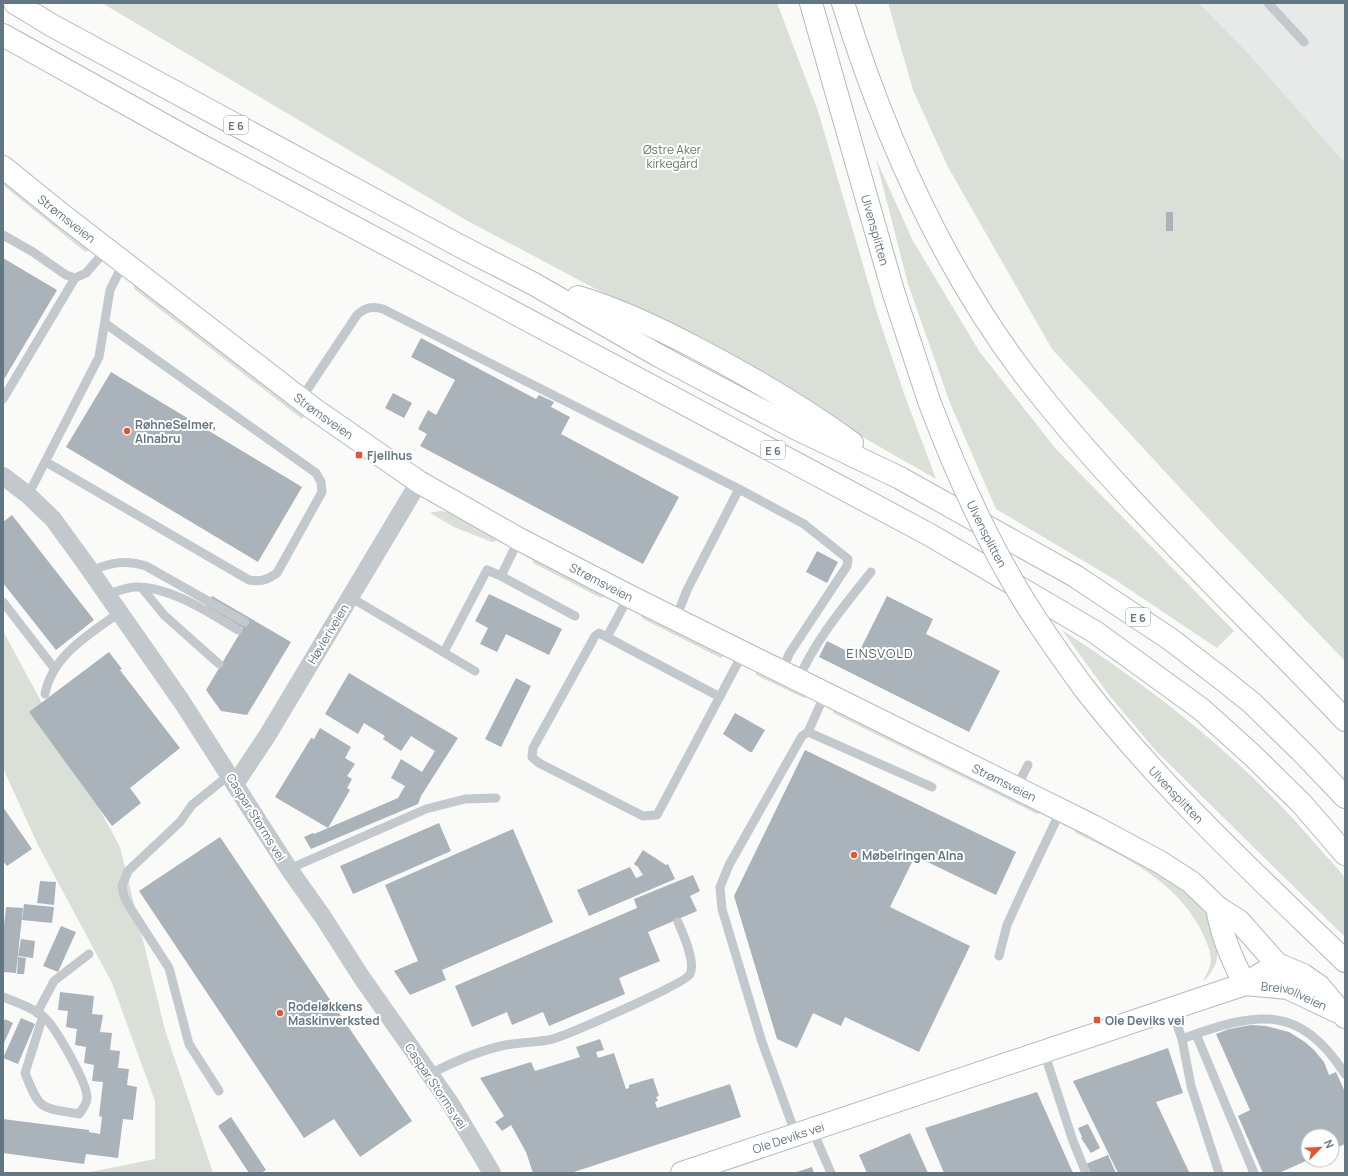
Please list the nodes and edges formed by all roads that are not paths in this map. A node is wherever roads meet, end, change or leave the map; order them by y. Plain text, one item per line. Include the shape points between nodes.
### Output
1 (15, 3) edge
2 (811, 3) edge
3 (843, 3) edge
4 (1268, 3) edge
5 (3, 35) edge
6 (1304, 42) dead end
7 (3, 167) edge
8 (3, 235) edge
9 (107, 249) junction
10 (124, 262) junction
11 (75, 278) junction
12 (106, 324) junction
13 (3, 399) edge
14 (301, 399) junction
15 (46, 462) junction
16 (3, 476) edge
17 (418, 482) junction
18 (739, 489) junction
19 (28, 495) junction
20 (519, 539) junction
21 (90, 571) junction
22 (871, 572) dead end
23 (501, 576) junction
24 (142, 588) junction
25 (107, 595) junction
26 (630, 596) junction
27 (350, 597) junction
28 (3, 602) edge
29 (118, 612) junction
30 (575, 616) dead end
31 (676, 618) junction
32 (245, 622) dead end
33 (238, 630) dead end
34 (606, 637) junction
35 (444, 652) junction
36 (743, 653) junction
37 (219, 664) dead end
38 (54, 668) junction
39 (475, 671) dead end
40 (790, 676) junction
41 (825, 693) junction
42 (45, 694) dead end
43 (720, 697) junction
44 (1345, 720) edge
45 (808, 732) junction
46 (1028, 765) dead end
47 (232, 780) junction
48 (932, 787) dead end
49 (1016, 788) junction
50 (496, 798) dead end
51 (1345, 798) edge
52 (1062, 810) junction
53 (1345, 854) edge
54 (289, 869) junction
55 (1217, 907) junction
56 (678, 922) dead end
57 (89, 954) dead end
58 (999, 956) dead end
59 (1345, 960) edge
60 (1277, 964) junction
61 (1245, 984) junction
62 (3, 997) edge
63 (1172, 1010) junction
64 (40, 1014) junction
65 (1343, 1015) edge
66 (1196, 1034) junction
67 (1182, 1039) junction
68 (1044, 1052) junction
69 (430, 1074) junction
70 (1345, 1074) edge
71 (219, 1091) dead end
72 (804, 1132) junction
73 (492, 1173) edge
74 (682, 1173) edge
75 (831, 1173) edge
76 (1086, 1173) edge
77 (1219, 1173) edge
78 (1254, 1173) edge

1 - 51 main road, E 6 via 532,283 661,356 795,428 900,478 1075,576 1170,639 1252,703
2 - 59 main road, Ulvensplitten, bridge via 893,291 929,401 961,481 1024,601 1084,688 1116,729 1168,787 1242,862
3 - 44 main road via 870,83 907,176 956,270 1023,372 1097,464
4 - 6 lane
5 - 53 main road, E 6 via 198,144 930,535 1095,632 1201,709 1302,804
7 - 9 main road, Strømsveien
8 - 11 lane via 66,275
9 - 10 main road, Strømsveien
9 - 11 lane via 86,273
10 - 12 lane via 110,290
10 - 14 main road, Strømsveien
11 - 13 lane
12 - 15 lane via 99,356
12 - 15 lane via 316,473 322,482 322,492 277,573 268,579 249,580
14 - 17 main road, Strømsveien
14 - 18 lane via 357,315 362,310 374,307 383,309 562,398
15 - 19 lane
16 - 19 street, Caspar Storms vei
17 - 20 main road, Strømsveien
17 - 27 street, Høvleriveien
18 - 31 lane via 687,590
18 - 40 lane via 804,524 848,559 847,566 790,654
19 - 21 street, Caspar Storms vei via 53,519
20 - 23 lane
20 - 26 main road, Strømsveien
21 - 25 street, Caspar Storms vei
21 - 32 lane via 121,562 146,566
22 - 40 lane
23 - 30 lane
23 - 35 lane via 487,570
24 - 25 lane via 126,589
24 - 33 lane via 174,596
24 - 37 lane via 164,615
25 - 29 street, Caspar Storms vei
26 - 31 main road, Strømsveien
26 - 34 lane
27 - 35 lane
27 - 47 street, Høvleriveien via 267,736
28 - 38 lane
29 - 38 lane via 85,637
29 - 47 street, Caspar Storms vei via 182,702
31 - 36 main road, Strømsveien
34 - 43 lane
34 - 43 lane via 599,633 595,636 533,748 532,757 539,763 644,816 657,815
35 - 39 lane
36 - 40 main road, Strømsveien
36 - 43 lane
38 - 42 lane via 47,681
40 - 41 main road, Strømsveien
41 - 45 lane
41 - 49 main road, Strømsveien
45 - 48 lane
45 - 72 lane via 802,736 729,865 720,887 722,909 762,1042
46 - 49 lane
47 - 54 street, Caspar Storms vei
47 - 71 lane via 192,805 180,822 128,871 122,886 129,906 169,968 189,1044
49 - 52 main road, Strømsveien
50 - 54 lane via 465,799 426,809
52 - 55 main road, Strømsveien via 1160,862 1191,882
52 - 58 lane via 1007,925
54 - 69 street, Caspar Storms vei
55 - 60 main road, Strømsveien via 1239,921
55 - 61 main road via 1229,952
56 - 69 lane via 692,966 687,978 593,1023 552,1039 502,1046 460,1058
57 - 64 lane via 54,981
60 - 61 main road, Ole Deviks vei
60 - 65 main road, Breivollveien via 1303,975 1319,986
61 - 63 main road, Ole Deviks vei
61 - 65 main road, Breivollveien via 1288,988
62 - 64 lane
63 - 67 lane
63 - 68 main road, Ole Deviks vei
64 - 64 lane via 58,1034 81,1079 87,1098 84,1109 79,1114 42,1106 25,1073
66 - 67 lane
66 - 70 lane via 1241,1020 1272,1018 1287,1021 1304,1030 1319,1043
66 - 78 lane
67 - 77 lane via 1191,1086
68 - 72 main road, Ole Deviks vei
68 - 76 lane
69 - 73 street, Caspar Storms vei
72 - 74 main road, Ole Deviks vei
72 - 75 lane

